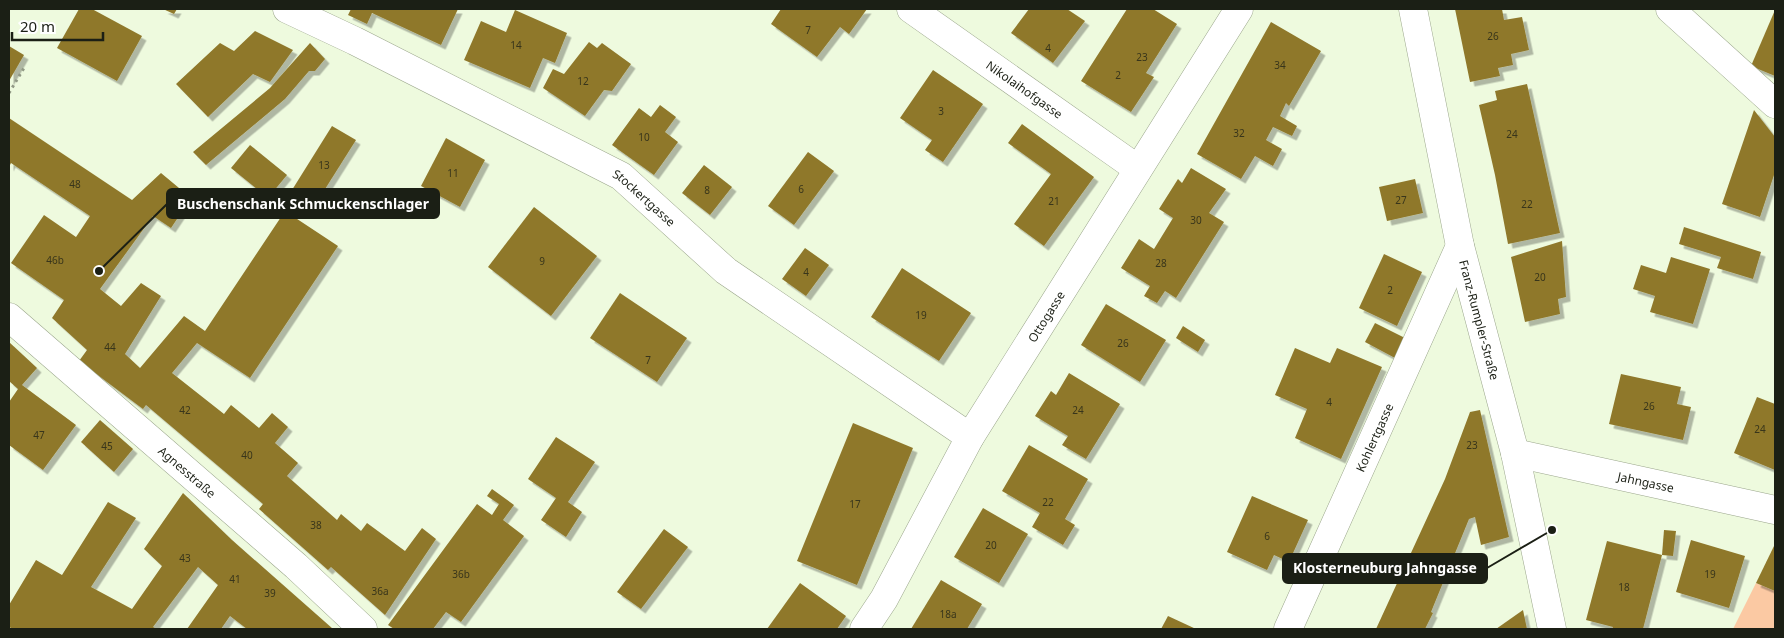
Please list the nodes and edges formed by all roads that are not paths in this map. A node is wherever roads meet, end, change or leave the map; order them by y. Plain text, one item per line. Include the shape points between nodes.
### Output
1 (287, 9) edge
2 (911, 9) edge
3 (1239, 9) edge
4 (1413, 9) edge
5 (1670, 9) edge
6 (1775, 104) edge
7 (1138, 169) junction
8 (1460, 246) junction
9 (9, 318) edge
10 (970, 437) junction
11 (1516, 453) junction
12 (1775, 510) edge
13 (363, 629) edge
14 (864, 629) edge
15 (1288, 629) edge
16 (1552, 629) edge

1 - 10 street, Stockertgasse via 621,176 726,271
2 - 7 street, Nikolaihofgasse
3 - 7 street, Ottogasse
4 - 8 street, Franz-Rumpler-Straße
5 - 6 street
7 - 10 street, Ottogasse
8 - 11 street, Franz-Rumpler-Straße
8 - 15 street, Kohlertgasse
9 - 13 street, Agnesstraße via 296,566
10 - 14 street, Ottogasse via 884,598
11 - 12 street, Jahngasse
11 - 16 street, Franz-Rumpler-Straße

